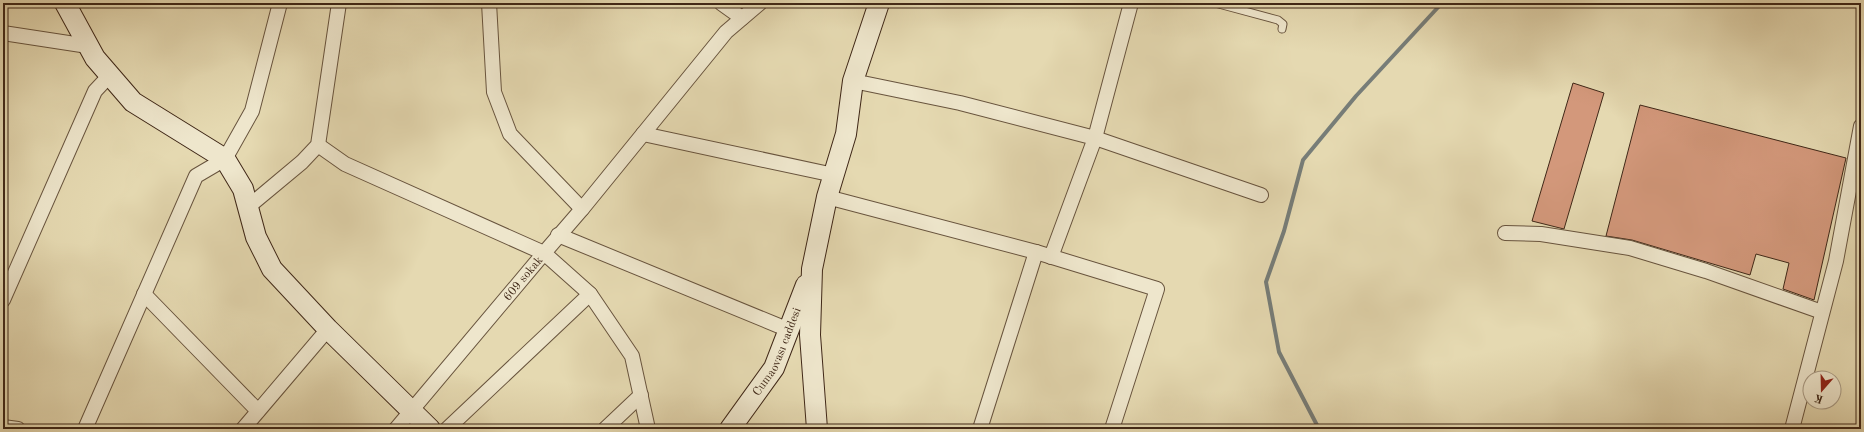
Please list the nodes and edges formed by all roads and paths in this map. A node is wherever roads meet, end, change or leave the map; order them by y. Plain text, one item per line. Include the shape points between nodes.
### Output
1 (65, 3) edge
2 (280, 3) edge
3 (339, 3) edge
4 (490, 3) edge
5 (721, 3) edge
6 (760, 3) edge
7 (879, 3) edge
8 (1131, 3) edge
9 (1215, 3) edge
10 (742, 18) junction
11 (1282, 29) dead end
12 (3, 33) edge
13 (88, 46) junction
14 (110, 75) junction
15 (853, 82) junction
16 (1861, 126) edge
17 (643, 134) junction
18 (1095, 138) junction
19 (318, 145) junction
20 (225, 159) junction
21 (834, 175) junction
22 (1261, 195) dead end
23 (827, 197) junction
24 (248, 207) junction
25 (582, 209) junction
26 (1505, 233) dead end
27 (558, 236) junction
28 (1036, 252) junction
29 (544, 253) junction
30 (1051, 257) junction
31 (812, 268) junction
32 (144, 294) junction
33 (590, 294) junction
34 (3, 300) edge
35 (1822, 312) junction
36 (328, 329) junction
37 (789, 330) junction
38 (641, 395) junction
39 (258, 411) junction
40 (412, 411) junction
41 (3, 427) edge
42 (18, 429) edge
43 (85, 429) edge
44 (243, 429) edge
45 (396, 429) edge
46 (430, 429) edge
47 (447, 429) edge
48 (605, 429) edge
49 (648, 429) edge
50 (730, 429) edge
51 (817, 429) edge
52 (980, 429) edge
53 (1112, 429) edge
54 (1792, 429) edge

1 - 13 main road
2 - 20 street via 252,111
3 - 19 street
4 - 25 street via 494,92 510,134
5 - 10 street
6 - 10 street
7 - 15 main road
8 - 18 street
9 - 11 lane via 1278,20 1283,24
10 - 17 street via 726,32
12 - 13 street
13 - 14 main road
14 - 20 main road via 133,102
14 - 34 street via 95,91
15 - 18 street via 960,103
15 - 21 main road via 846,134
16 - 35 street via 1837,253
17 - 21 street
17 - 25 street
18 - 22 street
18 - 30 street
19 - 24 street via 302,162
19 - 29 street via 346,164
20 - 24 main road via 243,189
20 - 32 street via 196,176
21 - 23 main road
23 - 28 street
23 - 31 main road
24 - 36 main road via 256,237 272,269
25 - 27 street
26 - 35 street via 1541,234 1630,248 1706,271
27 - 29 street
27 - 37 street
28 - 30 street
28 - 52 street
29 - 33 street, 609 sokak
29 - 40 street, 609 sokak
30 - 53 street via 1157,289
31 - 37 main road, Cumaovası caddesi
31 - 51 main road via 810,335
32 - 39 street
32 - 43 street
33 - 38 street, 609 sokak via 632,356
33 - 47 street
35 - 54 street
36 - 39 street
36 - 40 main road
37 - 50 main road, Cumaovası caddesi via 774,368
38 - 48 street
38 - 49 street, 609 sokak
39 - 44 street
40 - 45 street, 609 sokak
40 - 46 main road
41 - 42 street

